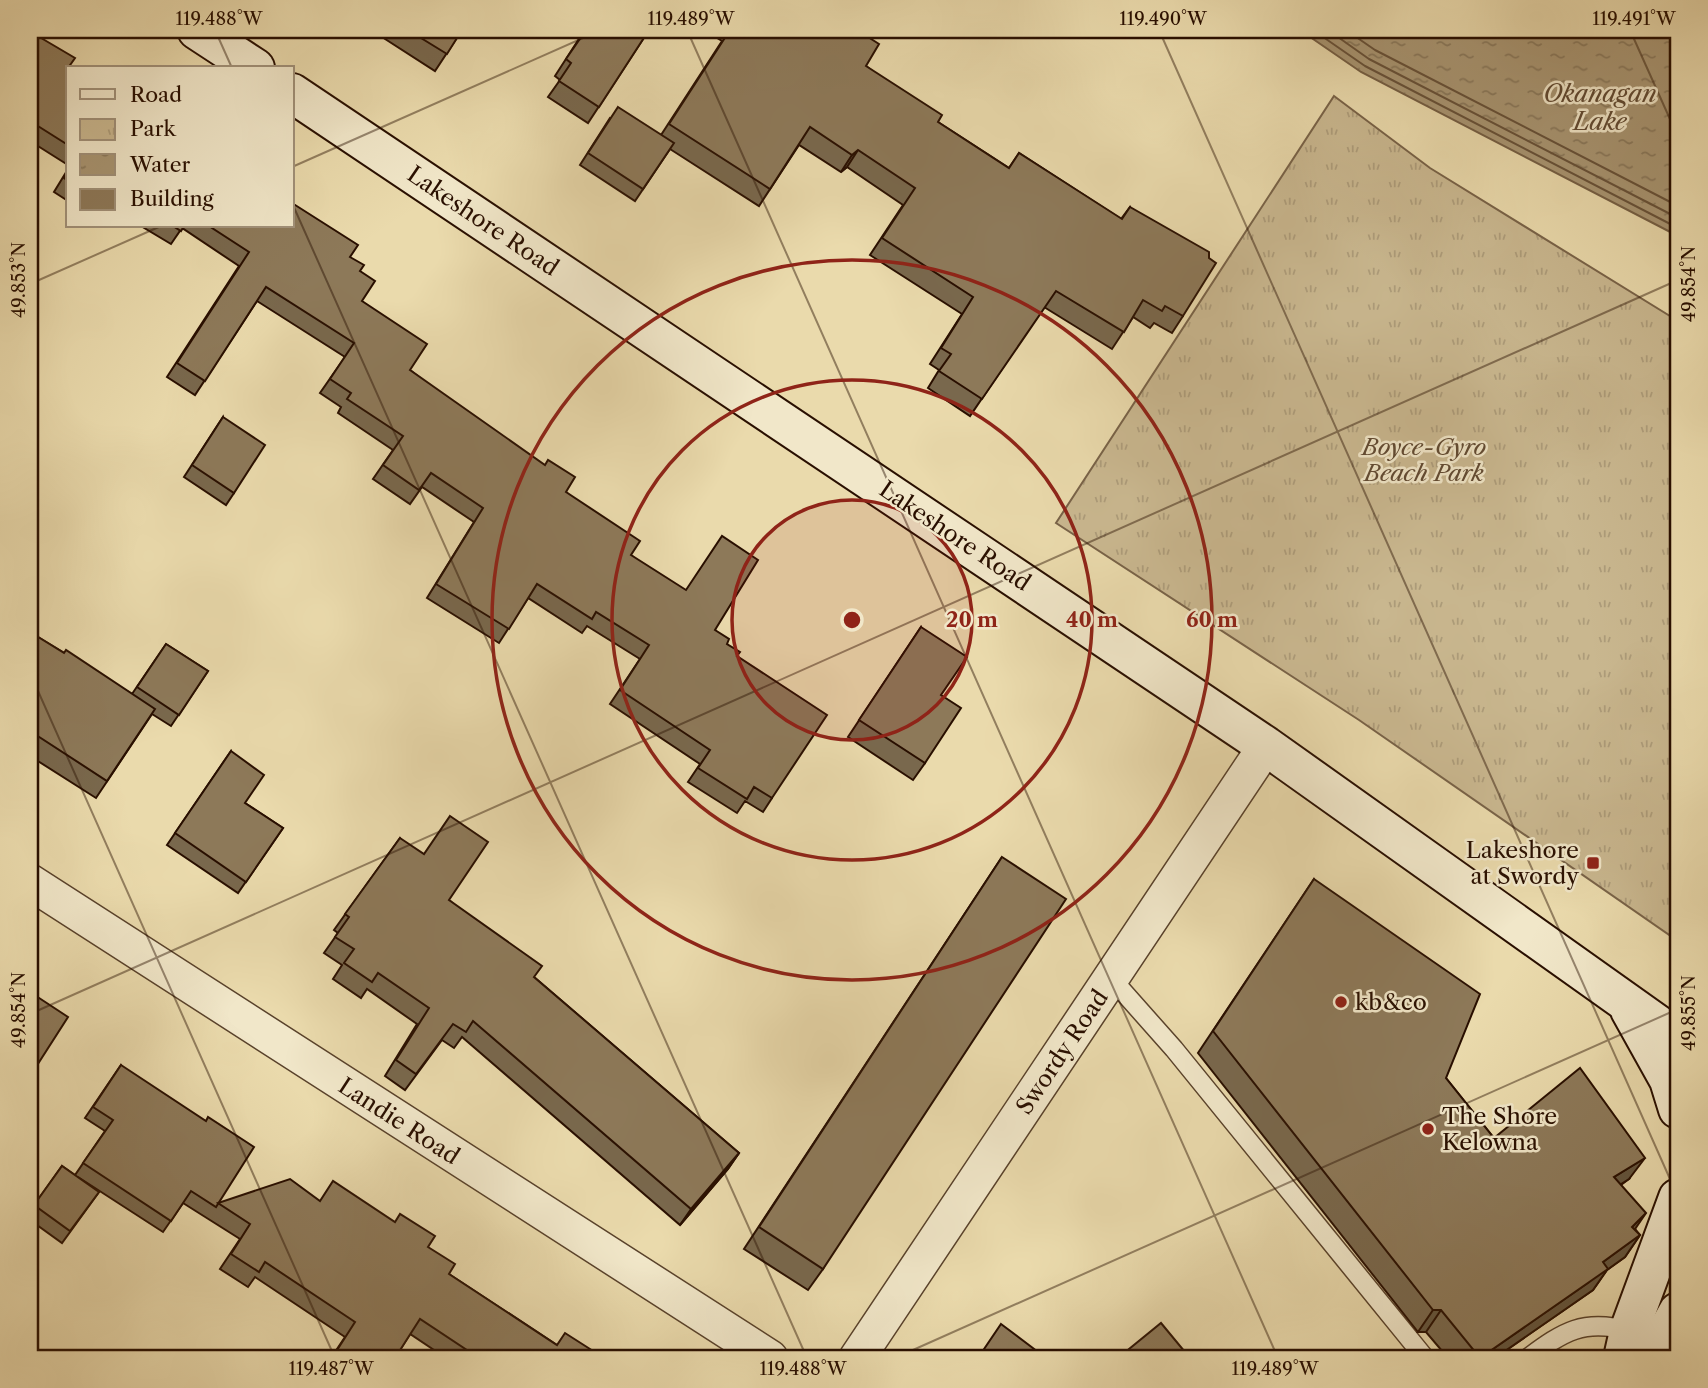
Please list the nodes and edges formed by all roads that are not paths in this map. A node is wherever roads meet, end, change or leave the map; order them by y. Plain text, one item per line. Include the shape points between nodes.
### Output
1 (197, 30) edge
2 (252, 66) edge
3 (294, 94) edge
4 (1266, 746) junction
5 (30, 882) edge
6 (1111, 978) junction
7 (1623, 999) junction
8 (1678, 1039) edge
9 (1678, 1109) edge
10 (1678, 1198) edge
11 (1678, 1312) edge
12 (1635, 1349) edge
13 (769, 1358) edge
14 (857, 1358) edge
15 (1425, 1358) edge
16 (1528, 1358) edge

1 - 2 main road
3 - 4 main road, Lakeshore Road
4 - 6 street, Swordy Road
4 - 7 main road, Lakeshore Road
5 - 13 street, Landie Road
6 - 14 street, Swordy Road
6 - 15 lane
7 - 8 main road, Lakeshore Road
7 - 9 main road via 1669,1080
10 - 12 main road
11 - 12 main road
12 - 16 lane via 1609,1325 1562,1333

